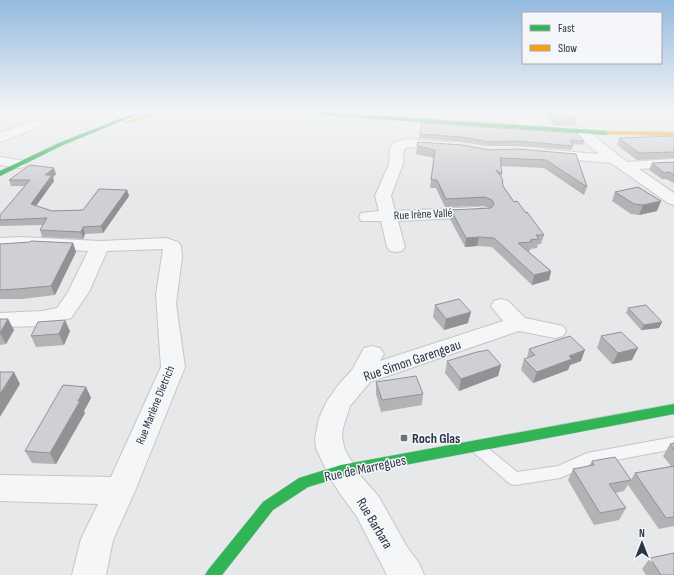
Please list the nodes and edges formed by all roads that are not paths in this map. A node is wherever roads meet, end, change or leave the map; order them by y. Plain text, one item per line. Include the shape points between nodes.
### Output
1 (74, 139) edge
2 (84, 139) edge
3 (589, 139) edge
4 (461, 147) edge
5 (538, 153) edge
6 (0, 161) edge
7 (25, 161) junction
8 (619, 163) junction
9 (674, 163) edge
10 (0, 174) edge
11 (674, 200) edge
12 (483, 212) edge
13 (388, 216) junction
14 (367, 217) dead end
15 (0, 243) edge
16 (100, 246) junction
17 (396, 247) dead end
18 (501, 306) dead end
19 (0, 320) edge
20 (518, 324) junction
21 (555, 331) dead end
22 (372, 354) dead end
23 (362, 376) junction
24 (674, 409) edge
25 (674, 443) edge
26 (475, 446) junction
27 (342, 471) junction
28 (0, 488) edge
29 (120, 491) junction
30 (89, 575) edge
31 (213, 575) edge
32 (407, 575) edge

1 - 7 street
2 - 7 street
3 - 8 street
4 - 13 street, Rue Irène Vallé via 408,143 400,145 397,148 396,164 383,196
5 - 8 street
6 - 7 street
7 - 10 street
8 - 9 street
8 - 11 street
12 - 13 street, Rue Irène Vallé
13 - 14 street, Rue Irène Vallé
13 - 17 street, Rue Irène Vallé
15 - 16 street, Rue Marlène Dietrich
16 - 19 street via 72,305 63,313 46,317
16 - 29 street, Rue Marlène Dietrich via 166,243 172,248 166,296 174,350 173,367
18 - 20 street
20 - 21 street, Rue Simon Garengeau
20 - 23 street, Rue Simon Garengeau
22 - 23 street
23 - 27 street, Rue Simon Garengeau via 352,384 334,412 330,424 330,447
24 - 26 street, Rue de Marregues
25 - 26 lane via 587,459 560,472 515,479
26 - 27 street, Rue de Marregues
27 - 31 street, Rue de Marregues via 304,482 268,506
27 - 32 street, Rue Barbara via 367,506 398,564
28 - 29 street
29 - 30 street, Rue Marlène Dietrich via 97,538

